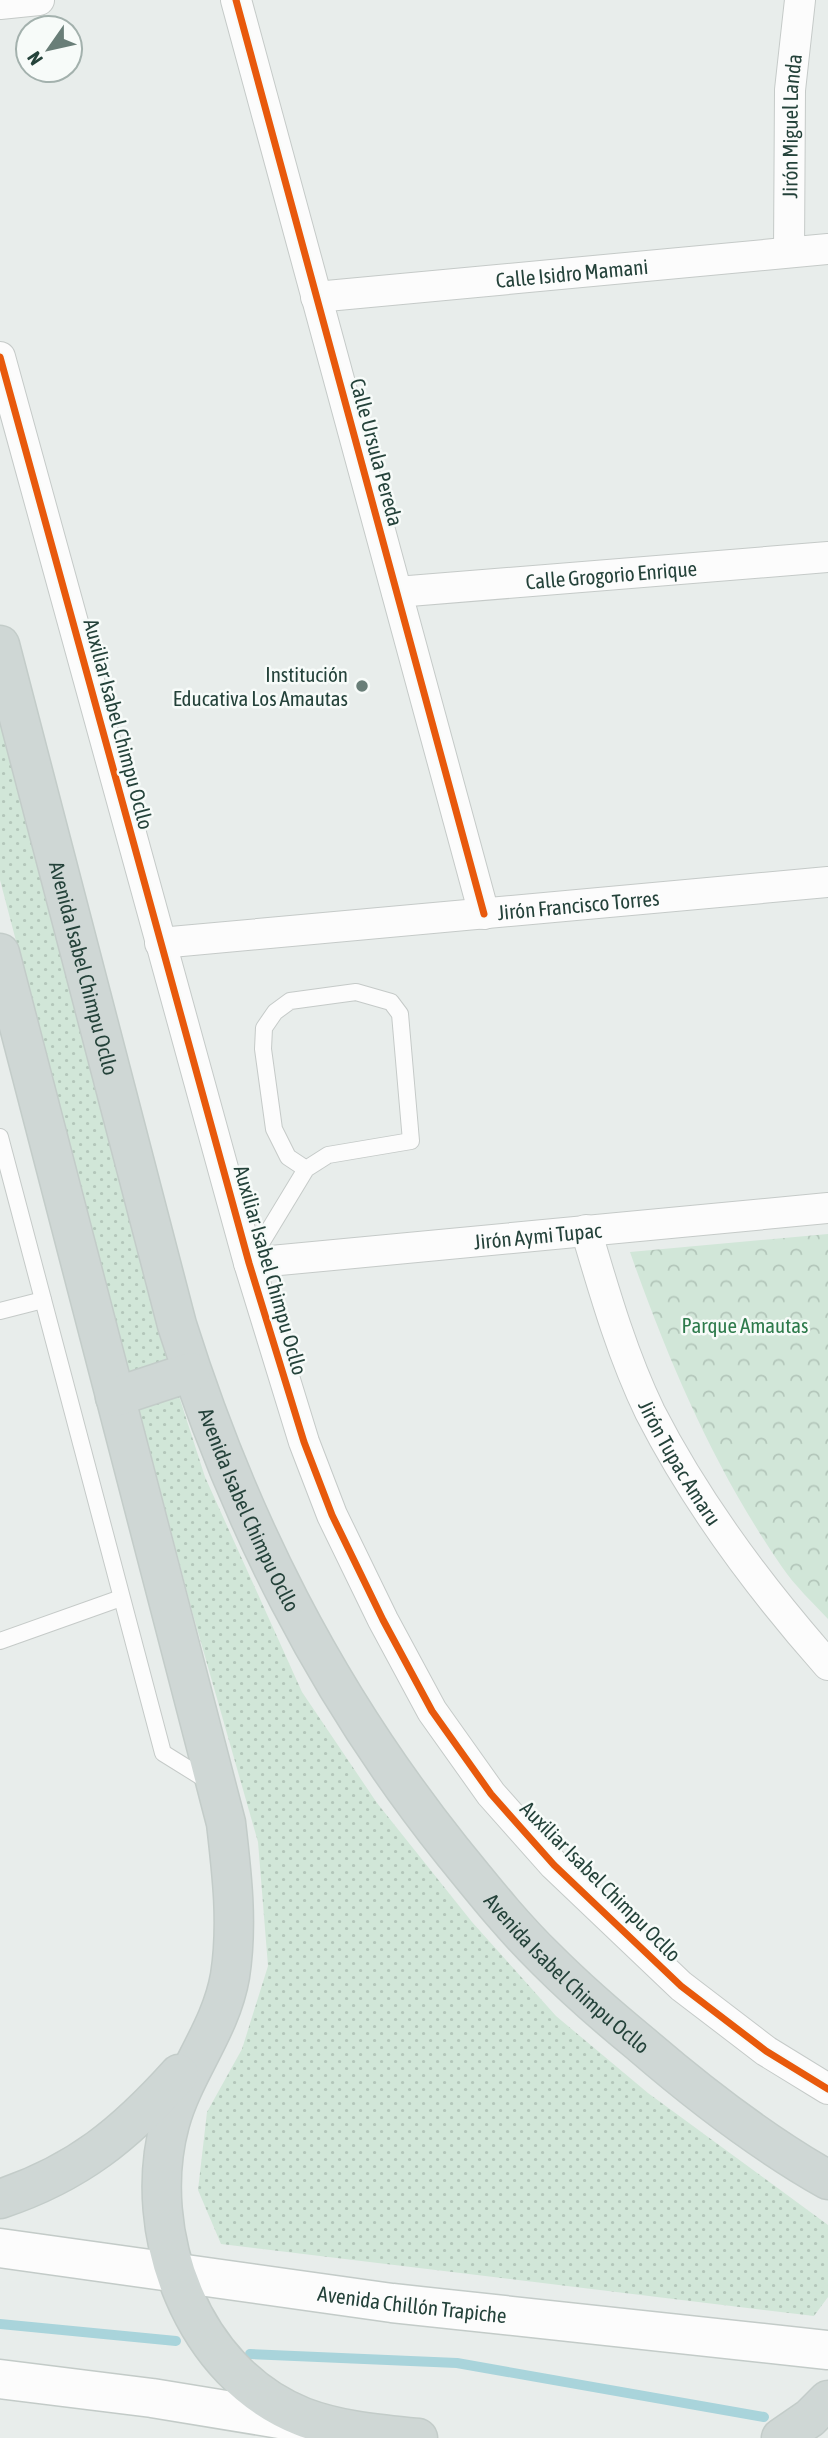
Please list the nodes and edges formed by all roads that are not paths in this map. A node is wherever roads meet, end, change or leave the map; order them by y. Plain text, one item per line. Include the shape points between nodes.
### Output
1 (39, 0) edge
2 (236, 0) edge
3 (800, 0) edge
4 (0, 4) edge
5 (828, 249) edge
6 (789, 252) junction
7 (316, 296) junction
8 (0, 357) edge
9 (828, 557) edge
10 (397, 592) junction
11 (0, 645) edge
12 (828, 882) edge
13 (484, 914) junction
14 (160, 943) junction
15 (0, 953) edge
16 (0, 1137) edge
17 (306, 1169) junction
18 (828, 1208) edge
19 (586, 1230) junction
20 (249, 1263) junction
21 (43, 1300) junction
22 (0, 1311) edge
23 (191, 1372) junction
24 (115, 1397) junction
25 (121, 1598) junction
26 (0, 1641) edge
27 (828, 1665) edge
28 (217, 1786) junction
29 (202, 2049) junction
30 (828, 2090) edge
31 (820, 2178) edge
32 (0, 2199) edge
33 (0, 2248) edge
34 (177, 2275) junction
35 (828, 2350) edge
36 (0, 2379) edge
37 (828, 2400) edge
38 (348, 2434) edge
39 (418, 2438) edge
40 (782, 2438) edge

1 - 4 street
2 - 7 street, Calle Ursula Pereda
3 - 6 street, Jirón Miguel Landa via 790,90
5 - 6 street, Calle Isidro Mamani
6 - 7 street, Calle Isidro Mamani
7 - 10 street, Calle Ursula Pereda
8 - 14 street, Auxiliar Isabel Chimpu Ocllo
9 - 10 street, Calle Grogorio Enrique
10 - 13 street, Calle Ursula Pereda
11 - 23 main road, Avenida Isabel Chimpu Ocllo
12 - 13 street, Jirón Francisco Torres
13 - 14 street, Jirón Francisco Torres
14 - 20 street, Auxiliar Isabel Chimpu Ocllo
15 - 24 main road
16 - 21 lane
17 - 17 lane via 328,1155 411,1141 400,1014 391,1002 356,992 290,1001 264,1028 274,1129 288,1157
17 - 20 lane
18 - 19 street, Jirón Aymi Tupac
19 - 20 street, Jirón Aymi Tupac
19 - 27 street, Jirón Tupac Amaru via 612,1318 650,1410 706,1509 776,1606
20 - 30 street, Auxiliar Isabel Chimpu Ocllo via 304,1442 332,1514 432,1711 491,1794 554,1865 681,1986 766,2051
21 - 22 lane
21 - 25 lane
23 - 24 main road
23 - 31 main road, Avenida Isabel Chimpu Ocllo via 242,1505 281,1590 381,1758 431,1825 498,1907 584,1995 665,2065
24 - 28 main road
25 - 26 lane
25 - 28 lane via 163,1753
28 - 29 main road via 233,1880 234,1936 220,2015
29 - 32 main road via 110,2144 69,2171
29 - 34 main road via 170,2122 163,2158 161,2195
33 - 34 street, Avenida Chillón Trapiche
34 - 35 street, Avenida Chillón Trapiche
34 - 38 main road via 196,2320 224,2360 250,2385 302,2417
36 - 38 street via 152,2398
37 - 40 main road
38 - 39 main road

